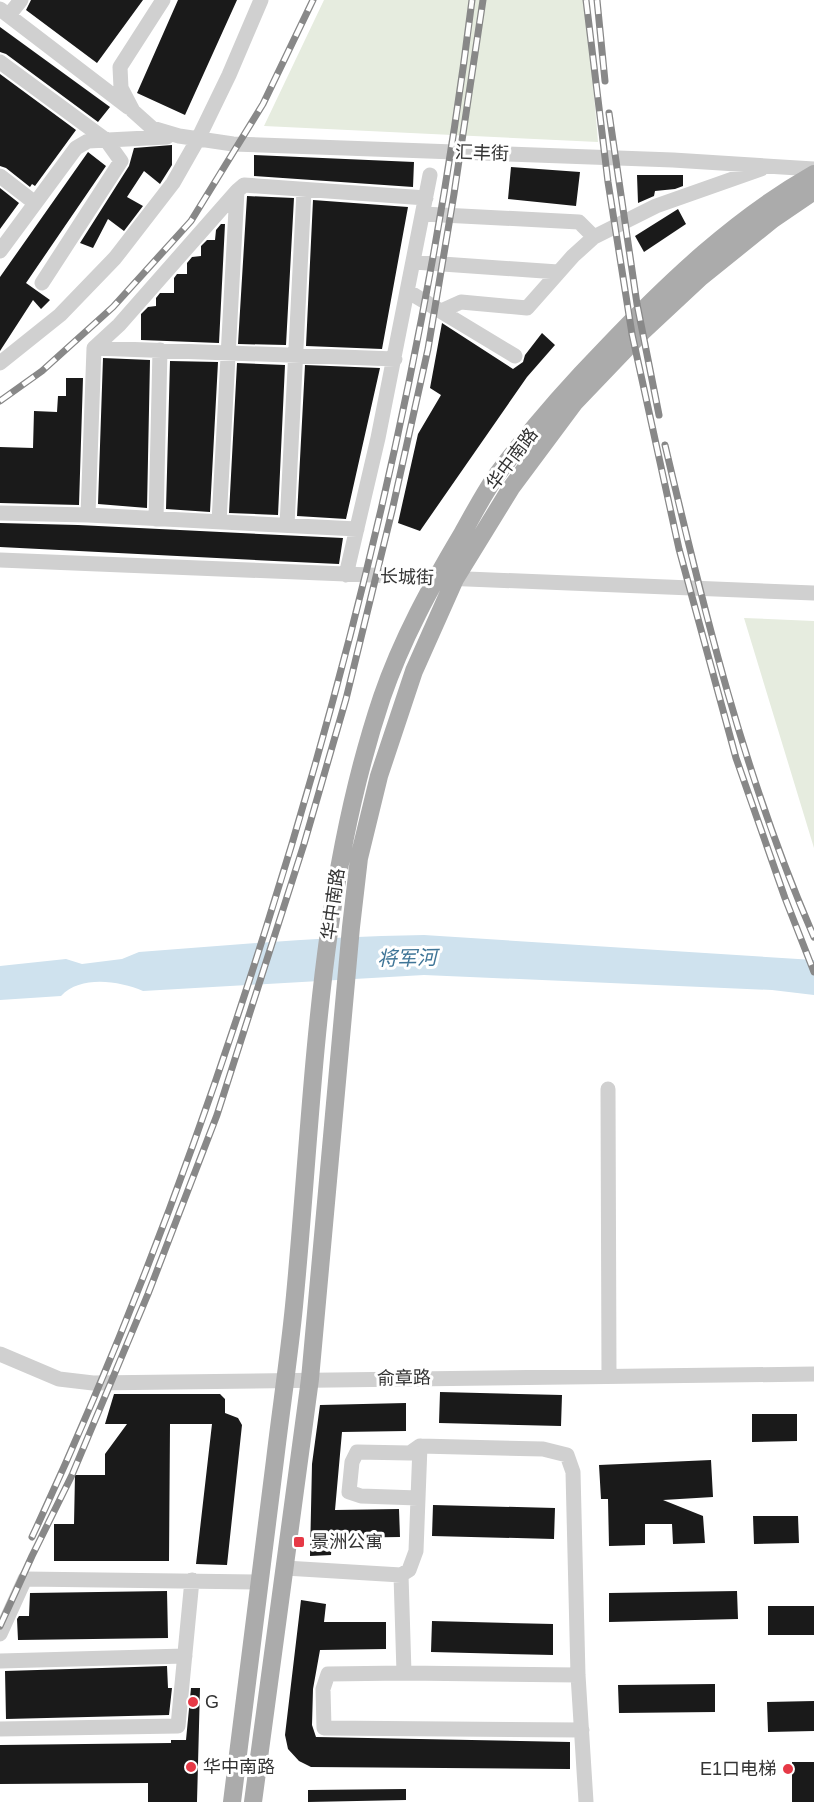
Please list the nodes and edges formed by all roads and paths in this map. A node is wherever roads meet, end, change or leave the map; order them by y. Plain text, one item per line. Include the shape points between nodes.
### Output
1 (21, 0) edge
2 (163, 0) edge
3 (261, 0) edge
4 (5, 12) edge
5 (0, 62) edge
6 (133, 111) junction
7 (179, 136) junction
8 (198, 139) junction
9 (106, 140) junction
10 (770, 166) junction
11 (814, 169) edge
12 (814, 174) edge
13 (430, 175) dead end
14 (0, 176) edge
15 (237, 191) junction
16 (304, 191) junction
17 (814, 191) edge
18 (426, 198) junction
19 (35, 203) junction
20 (423, 214) junction
21 (594, 237) junction
22 (0, 250) edge
23 (414, 262) junction
24 (558, 272) junction
25 (42, 283) dead end
26 (408, 292) junction
27 (441, 311) junction
28 (94, 348) junction
29 (160, 350) junction
30 (227, 353) junction
31 (296, 355) junction
32 (515, 356) dead end
33 (394, 359) junction
34 (0, 363) edge
35 (0, 513) edge
36 (88, 515) junction
37 (156, 519) junction
38 (219, 522) junction
39 (287, 525) junction
40 (357, 529) junction
41 (0, 560) edge
42 (346, 575) junction
43 (435, 579) junction
44 (455, 579) junction
45 (814, 593) edge
46 (608, 1089) dead end
47 (0, 1354) edge
48 (814, 1374) edge
49 (609, 1376) junction
50 (285, 1379) junction
51 (310, 1379) junction
52 (420, 1446) junction
53 (418, 1497) junction
54 (285, 1568) junction
55 (401, 1575) junction
56 (192, 1580) junction
57 (260, 1582) junction
58 (0, 1634) edge
59 (185, 1656) junction
60 (0, 1661) edge
61 (405, 1673) junction
62 (578, 1675) junction
63 (0, 1729) edge
64 (582, 1730) junction
65 (232, 1802) edge
66 (254, 1802) edge
67 (586, 1802) edge

1 - 4 street
2 - 6 street via 120,67 121,88
3 - 8 street
4 - 6 street
5 - 9 street
6 - 7 street, 汇丰街 via 152,128
7 - 8 street, 汇丰街
7 - 9 street
8 - 10 street, 汇丰街 via 233,144
8 - 34 street via 173,183 115,258 60,315
9 - 19 street via 88,141 76,148
9 - 25 street via 121,161
10 - 11 street, 汇丰街
10 - 21 street via 656,206
12 - 43 main road, 华中南路 via 785,190 711,245 572,383 497,474
13 - 18 street
14 - 19 street
15 - 16 street via 244,185
15 - 28 street
15 - 30 street
16 - 18 street
16 - 31 street
17 - 44 main road, 华中南路 via 701,277 574,402 511,488
18 - 20 street
19 - 22 street
20 - 21 street via 579,222
20 - 23 street
21 - 24 street
23 - 24 street
23 - 26 street
24 - 27 street via 527,308 461,302
26 - 27 street
26 - 33 street
27 - 32 street
28 - 29 street
28 - 36 street
29 - 30 street
29 - 37 street
30 - 31 street
30 - 38 street
31 - 33 street
31 - 39 street
33 - 40 street
35 - 36 street
36 - 37 street
37 - 38 street
38 - 39 street
39 - 40 street
40 - 42 street
41 - 42 street, 长城街
42 - 43 street, 长城街
43 - 44 street, 长城街
43 - 50 main road, 华中南路 via 409,629 382,697 340,859 321,995
44 - 45 street, 长城街
44 - 51 main road, 华中南路 via 414,671 379,776 360,858
46 - 49 street
47 - 50 street, 俞章路 via 59,1378 93,1383
48 - 49 street, 俞章路
49 - 51 street, 俞章路
50 - 51 street, 俞章路
50 - 57 main road, 华中南路
51 - 54 main road, 华中南路
52 - 53 street
52 - 53 street via 410,1453 357,1452 349,1492 360,1496
52 - 62 street via 543,1449 567,1455 573,1472
53 - 55 street via 416,1551 409,1570
54 - 55 street
54 - 66 main road, 华中南路
55 - 61 street
56 - 57 street
56 - 58 street via 25,1579
56 - 59 street
57 - 65 main road, 华中南路
59 - 60 street
59 - 63 street via 178,1726
61 - 62 street
61 - 64 street via 328,1674 324,1728
62 - 64 street
64 - 67 street

